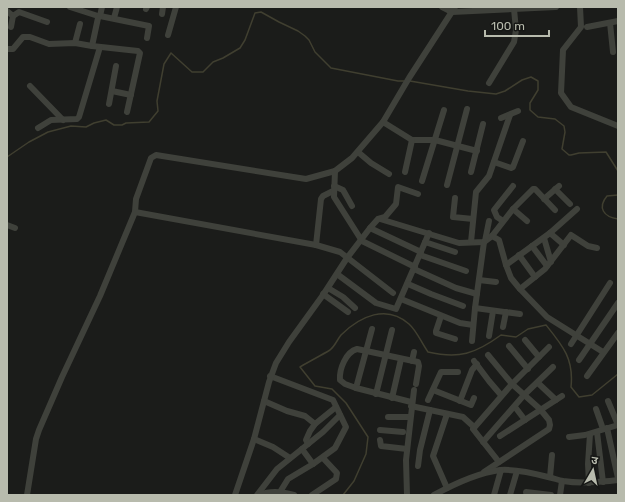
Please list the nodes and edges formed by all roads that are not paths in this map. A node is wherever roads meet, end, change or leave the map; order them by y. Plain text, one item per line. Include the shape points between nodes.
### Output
1 (70, 7) edge
2 (102, 7) edge
3 (117, 7) edge
4 (163, 7) edge
5 (176, 7) edge
6 (442, 7) edge
7 (556, 7) edge
8 (580, 7) edge
9 (453, 9) edge
10 (514, 9) junction
11 (7, 11) edge
12 (162, 14) dead end
13 (13, 16) junction
14 (99, 16) junction
15 (114, 18) junction
16 (618, 21) edge
17 (46, 22) dead end
18 (610, 23) junction
19 (80, 24) dead end
20 (11, 27) dead end
21 (587, 27) dead end
22 (168, 35) dead end
23 (147, 38) dead end
24 (75, 43) junction
25 (92, 46) junction
26 (100, 47) junction
27 (7, 49) edge
28 (613, 52) dead end
29 (116, 66) dead end
30 (489, 83) dead end
31 (30, 86) dead end
32 (112, 91) junction
33 (131, 95) junction
34 (109, 104) dead end
35 (467, 109) dead end
36 (444, 110) dead end
37 (518, 111) dead end
38 (127, 112) dead end
39 (510, 115) junction
40 (501, 118) dead end
41 (63, 120) junction
42 (383, 122) junction
43 (483, 124) dead end
44 (618, 126) edge
45 (38, 128) dead end
46 (412, 140) junction
47 (435, 140) junction
48 (523, 141) dead end
49 (457, 146) junction
50 (477, 151) junction
51 (358, 152) junction
52 (494, 162) junction
53 (335, 172) junction
54 (405, 172) dead end
55 (471, 172) dead end
56 (389, 174) dead end
57 (422, 181) dead end
58 (447, 185) dead end
59 (513, 186) dead end
60 (333, 189) junction
61 (418, 194) dead end
62 (455, 198) dead end
63 (544, 199) junction
64 (570, 204) dead end
65 (352, 206) dead end
66 (513, 209) junction
67 (577, 209) dead end
68 (555, 210) dead end
69 (136, 212) junction
70 (378, 219) junction
71 (473, 219) junction
72 (489, 221) dead end
73 (503, 221) junction
74 (527, 221) dead end
75 (7, 225) edge
76 (15, 228) dead end
77 (370, 228) junction
78 (429, 233) junction
79 (550, 233) junction
80 (492, 236) junction
81 (544, 238) junction
82 (362, 241) junction
83 (485, 241) junction
84 (426, 242) junction
85 (471, 242) junction
86 (316, 245) junction
87 (564, 245) junction
88 (532, 246) junction
89 (597, 248) dead end
90 (455, 252) dead end
91 (420, 254) junction
92 (519, 255) junction
93 (347, 258) junction
94 (549, 264) junction
95 (506, 265) junction
96 (414, 268) junction
97 (466, 271) dead end
98 (337, 274) junction
99 (535, 277) junction
100 (479, 280) junction
101 (496, 282) dead end
102 (610, 283) dead end
103 (408, 284) junction
104 (328, 288) junction
105 (520, 289) junction
106 (393, 293) dead end
107 (324, 294) junction
108 (477, 294) junction
109 (401, 300) junction
110 (618, 303) edge
111 (463, 306) dead end
112 (355, 308) dead end
113 (475, 308) junction
114 (493, 310) junction
115 (348, 312) dead end
116 (506, 312) junction
117 (520, 314) dead end
118 (441, 316) junction
119 (473, 325) junction
120 (503, 328) dead end
121 (372, 329) dead end
122 (392, 330) dead end
123 (618, 333) edge
124 (576, 335) junction
125 (489, 336) dead end
126 (455, 339) dead end
127 (525, 340) dead end
128 (472, 341) dead end
129 (571, 344) dead end
130 (590, 344) junction
131 (509, 346) dead end
132 (549, 347) dead end
133 (367, 351) junction
134 (414, 352) dead end
135 (604, 352) junction
136 (386, 355) junction
137 (488, 355) dead end
138 (539, 357) junction
139 (401, 359) junction
140 (579, 360) dead end
141 (412, 361) junction
142 (553, 368) dead end
143 (528, 369) junction
144 (458, 372) dead end
145 (270, 376) junction
146 (587, 376) dead end
147 (538, 383) junction
148 (512, 384) junction
149 (356, 388) junction
150 (433, 390) junction
151 (376, 394) junction
152 (501, 395) junction
153 (524, 395) junction
154 (562, 396) dead end
155 (392, 398) junction
156 (474, 398) dead end
157 (428, 400) dead end
158 (556, 400) junction
159 (264, 401) junction
160 (460, 401) junction
161 (608, 401) dead end
162 (411, 404) junction
163 (336, 407) junction
164 (515, 407) junction
165 (540, 409) junction
166 (596, 409) dead end
167 (430, 410) junction
168 (447, 414) junction
169 (340, 415) junction
170 (388, 417) dead end
171 (410, 417) junction
172 (525, 420) junction
173 (316, 424) junction
174 (618, 425) edge
175 (474, 427) junction
176 (605, 428) junction
177 (380, 430) dead end
178 (597, 432) junction
179 (405, 433) junction
180 (590, 434) junction
181 (500, 436) dead end
182 (569, 437) dead end
183 (254, 438) junction
184 (380, 440) dead end
185 (483, 442) junction
186 (308, 444) junction
187 (302, 449) junction
188 (407, 449) junction
189 (552, 455) dead end
190 (290, 458) junction
191 (322, 458) junction
192 (499, 462) junction
193 (313, 464) junction
194 (418, 466) dead end
195 (501, 470) junction
196 (517, 471) junction
197 (481, 474) junction
198 (550, 477) junction
199 (618, 479) edge
200 (562, 481) junction
201 (589, 482) junction
202 (603, 482) junction
203 (447, 488) junction
204 (280, 492) junction
205 (526, 492) dead end
206 (27, 495) edge
207 (235, 495) edge
208 (257, 495) edge
209 (260, 495) edge
210 (294, 495) edge
211 (312, 495) edge
212 (407, 495) edge
213 (434, 495) edge
214 (494, 495) edge
215 (510, 495) edge
216 (551, 495) edge
217 (560, 495) edge

1 - 14 street
2 - 14 street
3 - 15 street
4 - 12 street
5 - 22 street
6 - 9 street
7 - 10 street
8 - 44 street via 581,27 563,50 561,93 572,107
9 - 10 street
9 - 42 street
10 - 30 street via 514,42
11 - 13 street
13 - 17 street via 19,12
13 - 20 street
14 - 15 street
14 - 25 street
15 - 23 street via 149,26
16 - 18 street
18 - 21 street
18 - 28 street
19 - 24 street
24 - 25 street
24 - 27 street via 49,44 23,37 13,49
25 - 26 street
26 - 33 street via 139,52
26 - 41 street via 79,117
29 - 32 street
31 - 41 street
32 - 33 street
32 - 34 street
33 - 38 street
35 - 49 street
36 - 47 street
37 - 39 street
39 - 40 street
39 - 52 street
41 - 45 street via 48,122
42 - 46 street
42 - 51 street
43 - 50 street
46 - 47 street
46 - 54 street
47 - 49 street
47 - 57 street
48 - 52 street via 513,167
49 - 50 street
49 - 58 street
50 - 55 street
51 - 53 street
51 - 56 street
52 - 71 street via 489,176 476,192
53 - 60 street
53 - 69 street via 306,179 156,155 148,164 136,198
59 - 73 street via 494,210 497,217
60 - 65 street via 343,190
60 - 82 street via 336,202
60 - 86 street via 321,199
61 - 70 street via 398,187 396,204 385,217
62 - 71 street via 453,217
63 - 64 street via 557,188
63 - 66 street via 533,189
63 - 68 street
66 - 73 street
66 - 74 street
67 - 79 street
69 - 86 street
69 - 206 street via 39,430
70 - 77 street
70 - 78 street
71 - 85 street
72 - 83 street
73 - 80 street
75 - 76 street
77 - 82 street
77 - 91 street
78 - 84 street
78 - 85 street via 459,243
79 - 81 street
79 - 87 street
80 - 83 street
80 - 95 street via 499,240
81 - 88 street
81 - 94 street
82 - 93 street
82 - 96 street
83 - 85 street
83 - 100 street
84 - 90 street
84 - 91 street
86 - 93 street via 340,252
87 - 89 street via 571,235 588,246
87 - 94 street
88 - 92 street
88 - 94 street
91 - 96 street
91 - 97 street
92 - 95 street
92 - 99 street
93 - 98 street
93 - 106 street
94 - 99 street
95 - 105 street via 511,278
96 - 103 street
96 - 108 street via 456,288
98 - 104 street
98 - 109 street via 378,304 396,309
99 - 105 street
100 - 101 street
100 - 108 street
102 - 124 street
103 - 109 street
103 - 111 street
104 - 107 street
104 - 112 street
105 - 124 street via 547,317
107 - 115 street
107 - 145 street via 289,342
108 - 113 street
109 - 118 street
110 - 130 street
113 - 114 street
113 - 119 street
114 - 116 street
114 - 125 street
116 - 117 street
116 - 120 street
118 - 119 street
118 - 126 street via 436,333
119 - 128 street
121 - 133 street
122 - 136 street
123 - 135 street
124 - 129 street
124 - 130 street
127 - 138 street
130 - 135 street
130 - 140 street
131 - 143 street
132 - 138 street
133 - 136 street
133 - 149 street
133 - 149 street via 353,350 346,357 340,376 340,380 345,384
134 - 141 street
135 - 146 street
136 - 139 street
136 - 151 street
137 - 148 street
138 - 143 street
139 - 141 street
139 - 155 street
141 - 162 street via 419,364
142 - 147 street
143 - 148 street
144 - 150 street via 441,372
145 - 159 street
145 - 163 street via 333,400
147 - 153 street
147 - 158 street
148 - 152 street
148 - 153 street
149 - 151 street
150 - 157 street
150 - 160 street
151 - 155 street
152 - 160 street via 476,362
152 - 175 street
153 - 164 street
153 - 165 street
154 - 158 street
155 - 162 street
156 - 160 street via 471,405
158 - 165 street
159 - 173 street via 306,416
159 - 183 street
161 - 174 street
162 - 167 street
162 - 171 street
163 - 169 street
163 - 173 street
164 - 172 street
164 - 185 street
165 - 172 street
165 - 192 street via 548,420 549,429
166 - 176 street
167 - 168 street
167 - 194 street
168 - 175 street via 462,417
168 - 203 street via 433,456
169 - 186 street
169 - 191 street via 346,427 335,448
170 - 171 street
171 - 179 street
172 - 181 street
173 - 186 street via 306,439
174 - 176 street
175 - 185 street via 473,430
176 - 178 street
176 - 199 street
177 - 179 street
178 - 180 street
178 - 202 street
179 - 188 street
180 - 182 street
180 - 201 street
183 - 190 street
183 - 207 street
184 - 188 street via 380,446
185 - 192 street
186 - 187 street
187 - 190 street
187 - 193 street
188 - 212 street
189 - 198 street
190 - 208 street
191 - 193 street
191 - 211 street via 337,476
192 - 197 street
193 - 204 street via 288,479
195 - 196 street
195 - 197 street
195 - 214 street
196 - 198 street
196 - 215 street
197 - 203 street
198 - 200 street
199 - 202 street
200 - 201 street
200 - 217 street
201 - 202 street
203 - 213 street
204 - 209 street
204 - 210 street
205 - 216 street

